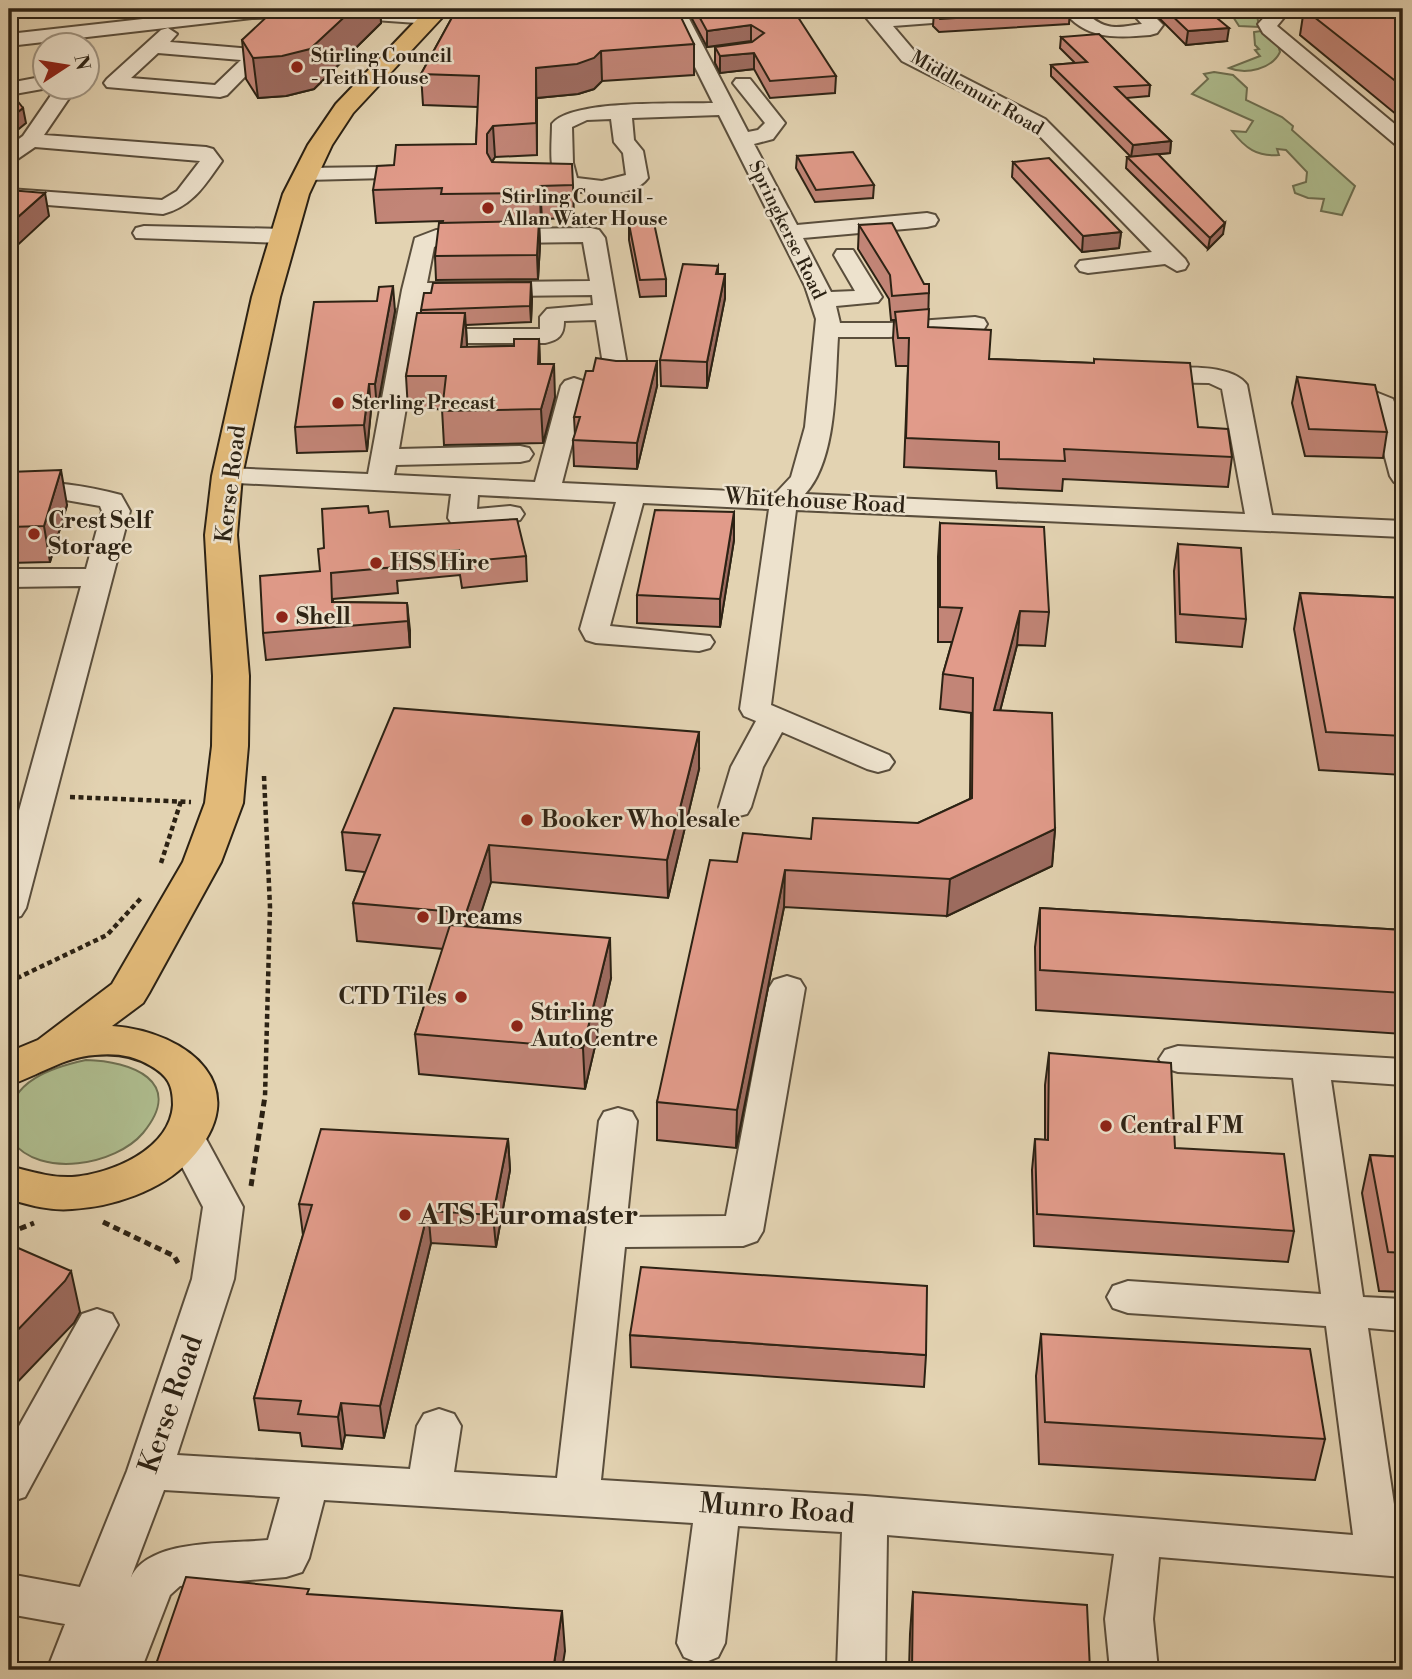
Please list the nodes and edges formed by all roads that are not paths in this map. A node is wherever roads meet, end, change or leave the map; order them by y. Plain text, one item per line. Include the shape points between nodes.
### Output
1 (675, 9) edge
2 (1038, 9) edge
3 (1071, 9) edge
4 (1138, 9) edge
5 (1282, 9) edge
6 (295, 10) edge
7 (216, 12) edge
8 (252, 12) junction
9 (435, 13) edge
10 (874, 15) edge
11 (274, 38) edge
12 (9, 40) edge
13 (161, 40) junction
14 (102, 43) edge
15 (724, 53) edge
16 (257, 55) junction
17 (697, 57) junction
18 (136, 64) junction
19 (241, 71) junction
20 (743, 83) dead end
21 (32, 85) edge
22 (9, 89) edge
23 (56, 102) edge
24 (725, 109) junction
25 (621, 112) junction
26 (741, 139) junction
27 (30, 140) junction
28 (1403, 141) edge
29 (9, 156) edge
30 (538, 163) edge
31 (562, 163) junction
32 (379, 173) edge
33 (306, 174) junction
34 (551, 186) edge
35 (576, 186) junction
36 (9, 196) edge
37 (927, 220) dead end
38 (791, 232) junction
39 (144, 233) dead end
40 (284, 236) junction
41 (845, 255) dead end
42 (1088, 266) dead end
43 (414, 290) junction
44 (604, 300) junction
45 (822, 300) junction
46 (975, 324) dead end
47 (827, 330) junction
48 (406, 336) junction
49 (1119, 374) edge
50 (617, 377) edge
51 (574, 386) dead end
52 (1325, 396) edge
53 (520, 454) dead end
54 (382, 469) junction
55 (227, 476) junction
56 (1403, 476) edge
57 (465, 485) junction
58 (9, 488) edge
59 (547, 489) junction
60 (632, 493) junction
61 (784, 500) junction
62 (510, 514) dead end
63 (1260, 523) junction
64 (1403, 529) edge
65 (99, 577) junction
66 (9, 578) edge
67 (699, 642) dead end
68 (774, 718) junction
69 (878, 762) dead end
70 (735, 807) dead end
71 (9, 908) edge
72 (787, 988) dead end
73 (128, 993) junction
74 (54, 1048) junction
75 (164, 1053) junction
76 (1178, 1059) dead end
77 (1310, 1067) junction
78 (9, 1070) edge
79 (1403, 1072) edge
80 (618, 1121) dead end
81 (185, 1136) junction
82 (9, 1183) edge
83 (606, 1232) junction
84 (1128, 1297) dead end
85 (1344, 1311) junction
86 (1403, 1315) edge
87 (97, 1325) dead end
88 (439, 1426) dead end
89 (149, 1471) junction
90 (307, 1480) junction
91 (9, 1484) edge
92 (429, 1487) junction
93 (577, 1496) junction
94 (718, 1505) junction
95 (865, 1515) junction
96 (1139, 1536) junction
97 (1391, 1557) edge
98 (9, 1594) edge
99 (96, 1609) junction
100 (701, 1643) dead end
101 (71, 1670) edge
102 (117, 1670) edge
103 (861, 1670) edge
104 (1133, 1670) edge

1 - 17 street, Springkerse Road
2 - 10 street
3 - 4 street via 1094,30 1107,33 1150,29 1154,25
5 - 28 street via 1270,18 1270,29
6 - 8 street
6 - 9 street
7 - 8 street
7 - 12 street
8 - 13 street via 236,28 223,33
9 - 33 main road, Kerse Road via 344,110
10 - 42 street, Middlemuir Road via 909,58 1038,123 1173,260
11 - 16 street
13 - 14 street via 120,36
13 - 16 street
13 - 18 street
15 - 17 street
16 - 19 street
17 - 24 street, Springkerse Road
18 - 19 street
18 - 19 street via 114,83 220,91
20 - 26 street via 775,123 764,137
21 - 22 street
23 - 27 street
24 - 25 street
24 - 26 street, Springkerse Road
25 - 31 street via 583,114 562,124
25 - 35 street via 624,142 633,151 637,178 625,185
26 - 38 street, Springkerse Road
27 - 29 street
27 - 36 street via 206,153 211,161 183,198 163,207
30 - 31 street
31 - 35 street via 567,183
32 - 33 street
33 - 40 main road, Kerse Road
34 - 35 street
37 - 38 street
38 - 45 street, Springkerse Road
39 - 40 street
40 - 55 main road, Kerse Road
41 - 45 street via 870,297
43 - 44 street
43 - 44 street via 423,243 428,240 586,234 594,238
43 - 48 street
44 - 48 street via 555,314 552,332 545,336
44 - 50 street
45 - 47 street, Springkerse Road
46 - 47 street
47 - 61 street, Springkerse Road via 818,427 804,479
48 - 54 street
49 - 63 street via 1213,376 1231,382
51 - 59 street
52 - 56 street via 1384,404
53 - 54 street
54 - 55 street, Whitehouse Road
54 - 57 street, Whitehouse Road
55 - 73 main road, Kerse Road via 221,535 232,676 223,803 202,862
57 - 59 street, Whitehouse Road
57 - 62 street via 462,518
58 - 65 street via 62,489 111,502 116,512
59 - 60 street, Whitehouse Road
60 - 61 street, Whitehouse Road
60 - 67 street via 636,525 594,629 596,634
61 - 63 street, Whitehouse Road
61 - 68 street via 755,709
63 - 64 street, Whitehouse Road
65 - 66 lane
65 - 71 street
68 - 69 street
68 - 70 street via 747,767
72 - 83 street via 743,1231
73 - 74 main road, Kerse Road
73 - 75 main road
74 - 75 main road via 113,1040
74 - 78 main road
75 - 81 main road via 184,1068 195,1089 195,1112
76 - 77 street
77 - 79 street
77 - 85 street
80 - 83 street
81 - 82 main road via 166,1157 139,1175 107,1187 72,1193
81 - 89 street, Kerse Road via 223,1207 213,1279
83 - 93 street
84 - 85 street
85 - 86 street
85 - 97 street
87 - 91 street
88 - 92 street
89 - 90 street, Munro Road
89 - 99 street, Kerse Road
90 - 92 street, Munro Road
90 - 102 street via 286,1558 170,1568 151,1583
92 - 93 street, Munro Road
93 - 94 street, Munro Road
94 - 95 street, Munro Road
94 - 100 street
95 - 96 street, Munro Road
95 - 103 street
96 - 97 street, Munro Road
96 - 104 street via 1129,1619
98 - 99 street
99 - 101 street, Kerse Road

